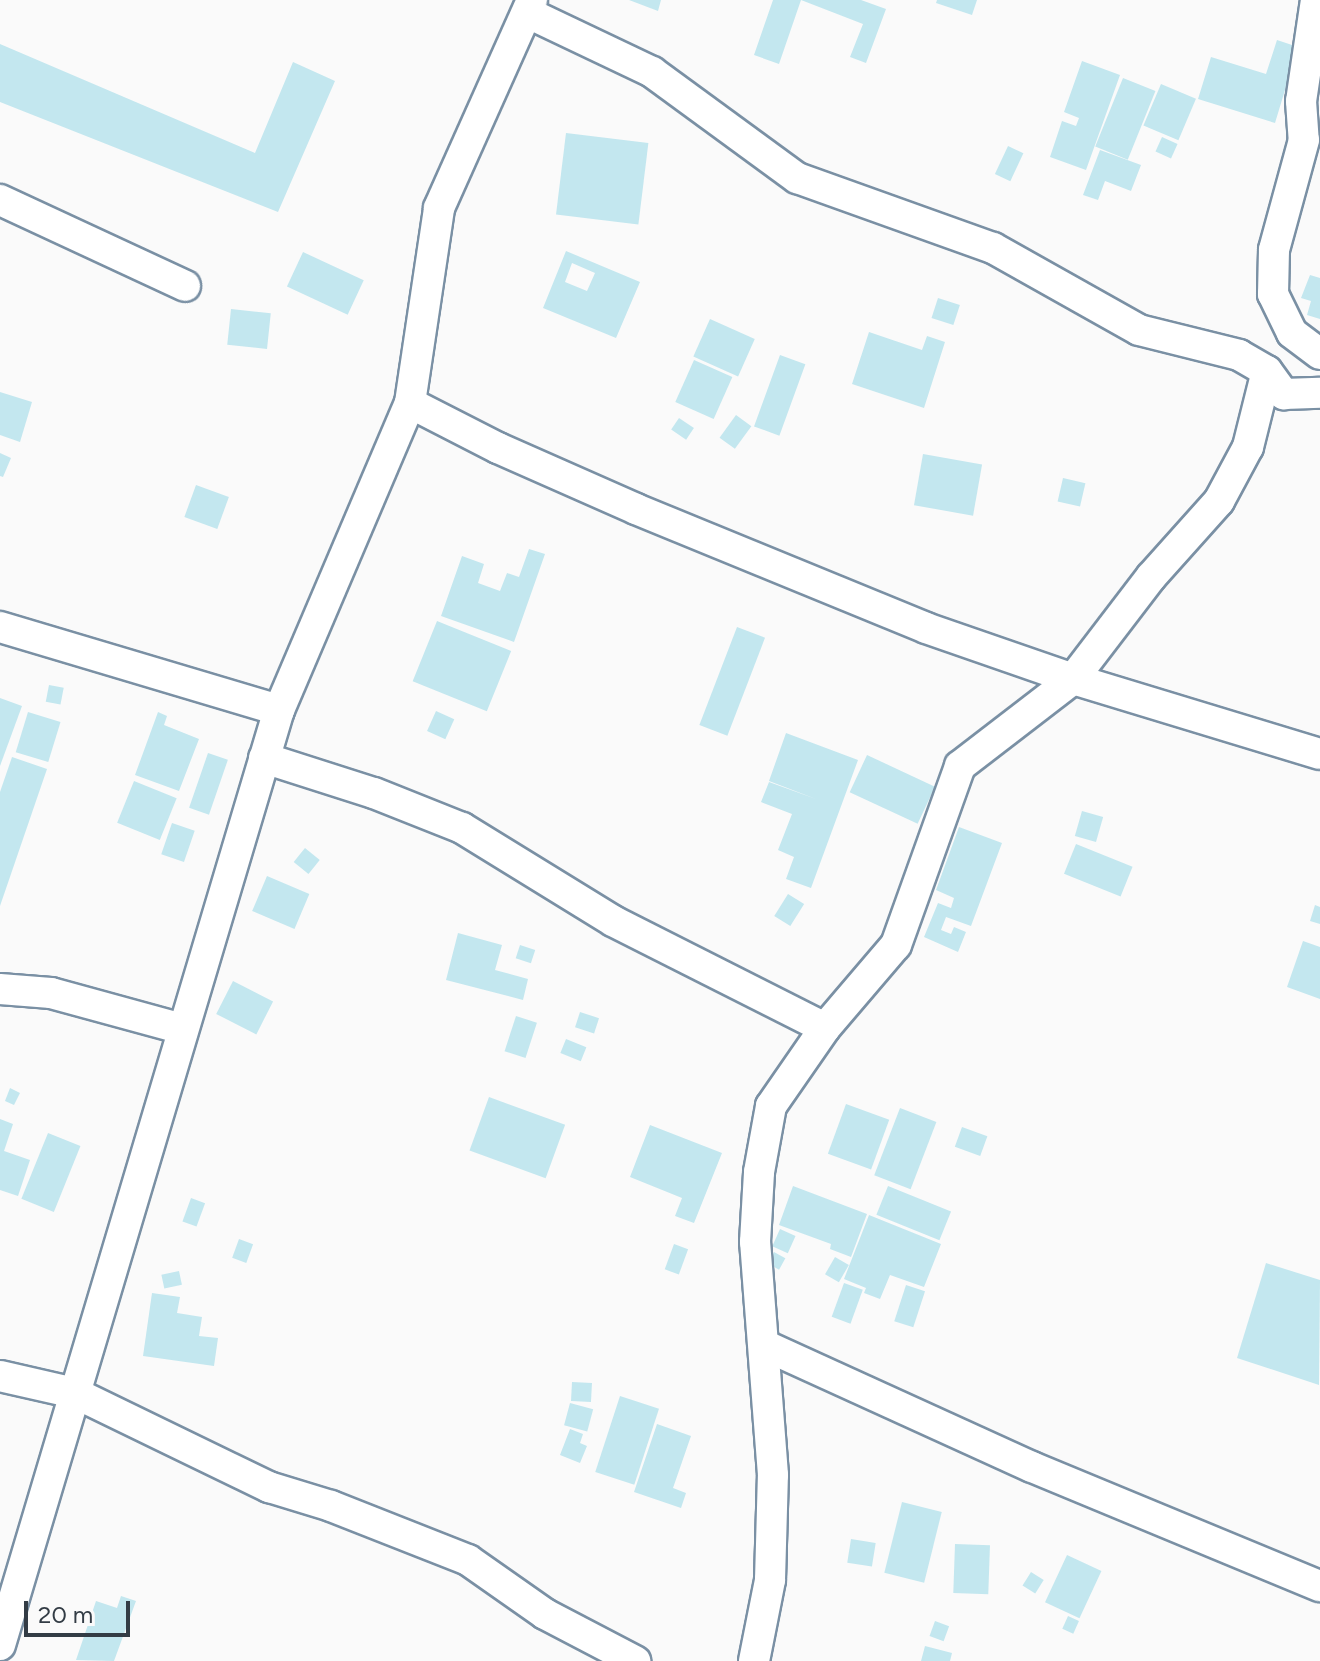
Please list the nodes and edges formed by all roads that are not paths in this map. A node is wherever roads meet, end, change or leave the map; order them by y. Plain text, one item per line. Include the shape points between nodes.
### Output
1 (1316, 0) edge
2 (530, 6) edge
3 (0, 200) edge
4 (185, 286) dead end
5 (1320, 354) edge
6 (1267, 371) junction
7 (1320, 393) edge
8 (410, 403) junction
9 (0, 627) edge
10 (1073, 679) junction
11 (279, 710) junction
12 (1320, 754) edge
13 (264, 758) junction
14 (0, 989) edge
15 (825, 1028) junction
16 (183, 1029) junction
17 (764, 1345) junction
18 (0, 1376) edge
19 (75, 1393) junction
20 (1320, 1586) edge
21 (0, 1645) edge
22 (635, 1661) edge
23 (754, 1661) edge

1 - 5 street via 1301,101 1304,140 1274,250 1273,294 1292,333
2 - 6 street via 652,72 797,178 966,236 1139,330 1239,355
2 - 8 street via 439,208
3 - 4 street
6 - 7 street via 1284,394
6 - 10 street via 1248,447 1219,501 1151,577
8 - 10 street via 636,509 926,628
8 - 11 street
9 - 11 street
10 - 12 street
10 - 15 street via 960,766 896,945
11 - 13 street
13 - 15 street via 462,828 613,921
13 - 16 street
14 - 16 street via 51,993
15 - 17 street via 771,1106 755,1242
16 - 19 street
17 - 20 street via 1032,1467
17 - 23 street via 770,1580
18 - 19 street
19 - 21 street
19 - 22 street via 269,1487 468,1560 545,1614

